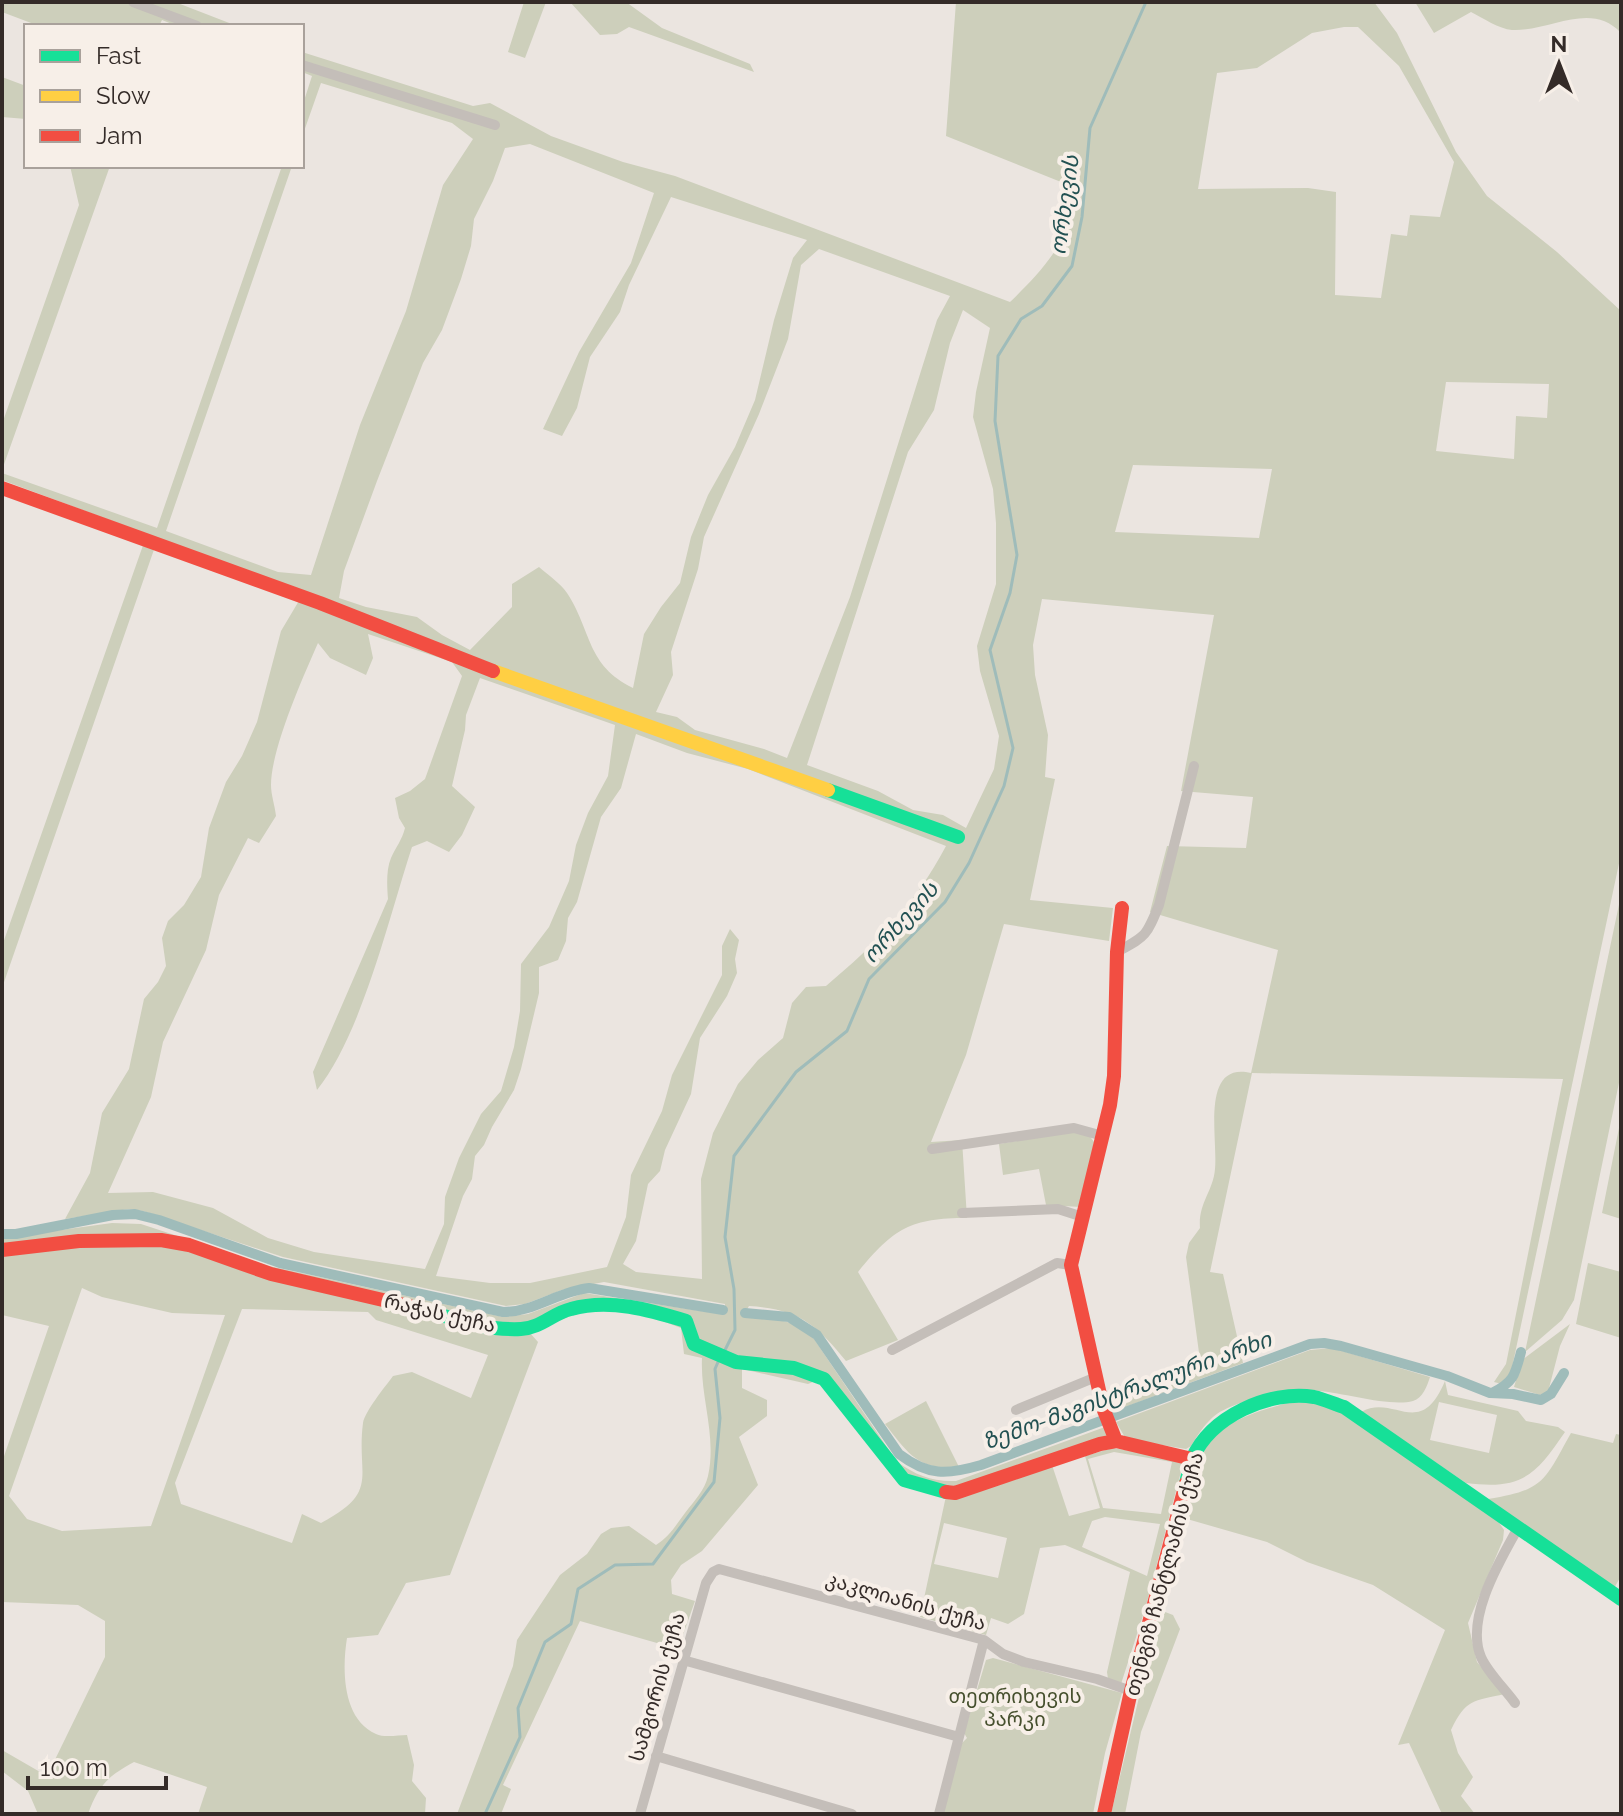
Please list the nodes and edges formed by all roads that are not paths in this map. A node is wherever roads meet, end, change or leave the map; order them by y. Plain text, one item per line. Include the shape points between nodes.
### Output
1 (133, 2) edge
2 (192, 24) edge
3 (304, 66) edge
4 (495, 125) dead end
5 (2, 488) edge
6 (1194, 766) dead end
7 (958, 837) dead end
8 (1122, 908) dead end
9 (1117, 952) junction
10 (1103, 1136) junction
11 (932, 1149) dead end
12 (962, 1213) dead end
13 (1083, 1217) junction
14 (2, 1250) edge
15 (1071, 1265) junction
16 (892, 1350) dead end
17 (1096, 1377) junction
18 (1016, 1410) dead end
19 (1116, 1441) junction
20 (1192, 1459) junction
21 (1518, 1528) junction
22 (713, 1572) joint
23 (1621, 1599) edge
24 (984, 1640) junction
25 (683, 1660) junction
26 (1131, 1691) junction
27 (1515, 1703) dead end
28 (959, 1737) junction
29 (656, 1756) junction
30 (640, 1814) edge
31 (852, 1814) edge
32 (939, 1814) edge
33 (1104, 1814) edge

1 - 2 street
3 - 4 street
5 - 7 street
6 - 9 street via 1159,905 1145,936
8 - 9 street
9 - 10 street via 1114,1076
10 - 11 street via 1074,1128
10 - 13 street
12 - 13 street via 1058,1209
13 - 15 street
14 - 19 street, რაჭას ქუჩა via 79,1241 161,1240 271,1274 505,1328 538,1326 569,1309 593,1305 644,1308 686,1321 694,1344 721,1357 811,1371 824,1379 904,1480 938,1491 955,1493
15 - 16 street via 1057,1263
15 - 17 street
17 - 18 street
17 - 19 street
19 - 20 street
20 - 21 street, თენგიზ ჩანტლაძის ქუჩა via 1218,1424 1250,1406 1290,1396 1316,1398 1344,1407
20 - 26 street, თენგიზ ჩანტლაძის ქუჩა
21 - 23 street, თენგიზ ჩანტლაძის ქუჩა
21 - 27 street via 1477,1617 1482,1658
22 - 24 street, კაკლიანის ქუჩა via 727,1570
22 - 25 street, სამგორის ქუჩა
24 - 26 street, კაკლიანის ქუჩა via 1024,1662
24 - 28 street
25 - 28 street
25 - 29 street, სამგორის ქუჩა
26 - 33 street, თენგიზ ჩანტლაძის ქუჩა
28 - 32 street
29 - 30 street, სამგორის ქუჩა
29 - 31 street

